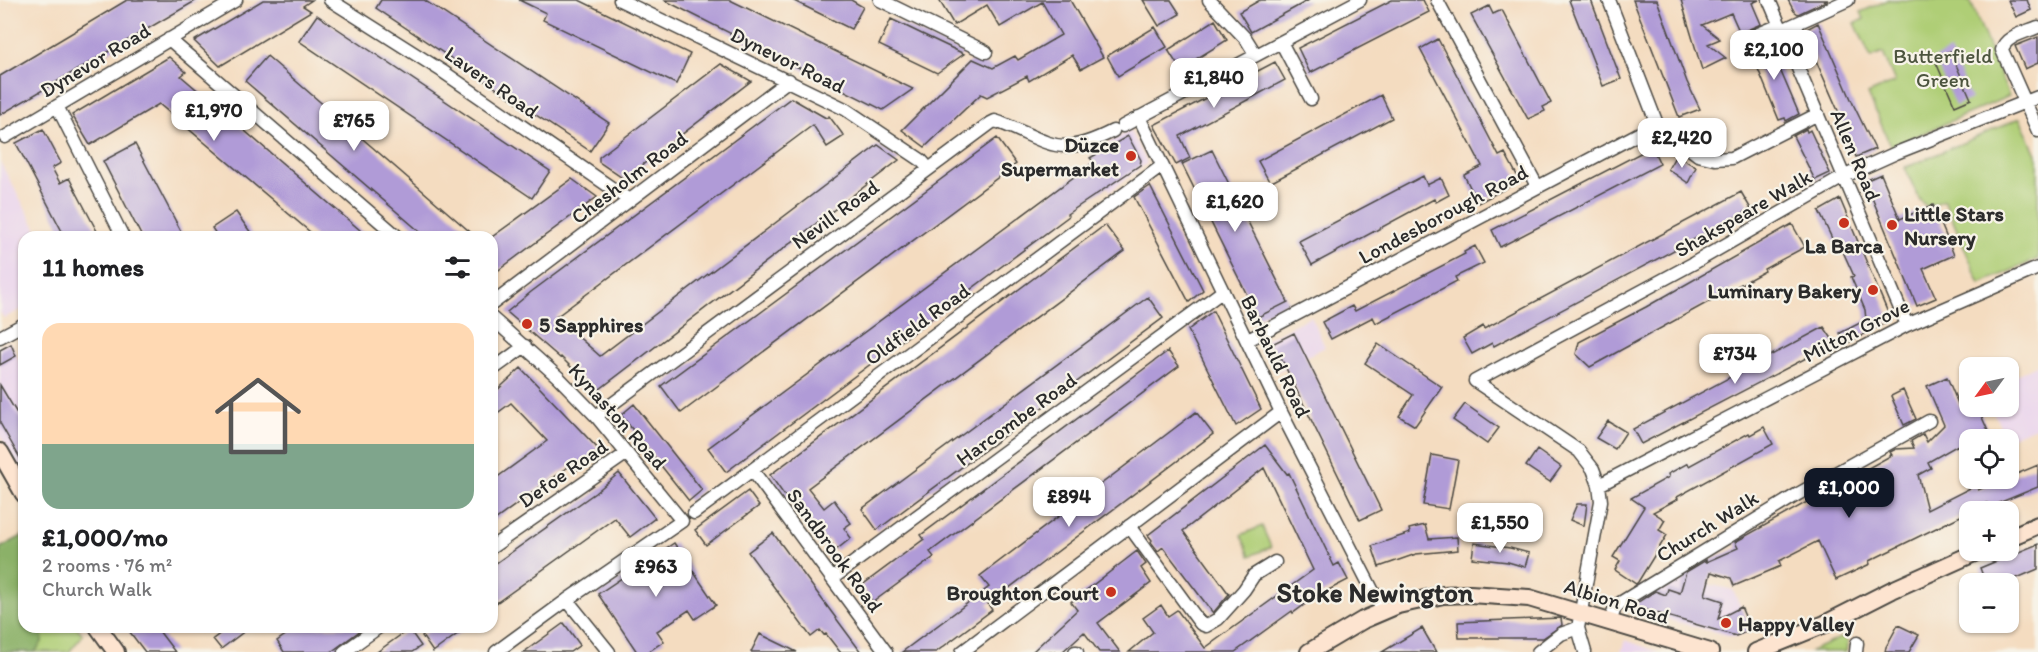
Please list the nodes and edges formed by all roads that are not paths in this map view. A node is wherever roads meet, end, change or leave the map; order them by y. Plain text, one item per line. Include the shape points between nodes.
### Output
1 (236, 0) edge
2 (330, 0) edge
3 (620, 0) edge
4 (880, 0) edge
5 (1209, 0) edge
6 (1360, 0) edge
7 (1437, 0) edge
8 (1609, 0) edge
9 (1769, 0) edge
10 (1848, 0) edge
11 (1781, 27) junction
12 (2038, 27) edge
13 (169, 39) junction
14 (1281, 42) junction
15 (1739, 42) dead end
16 (986, 52) dead end
17 (1256, 55) junction
18 (789, 80) junction
19 (2038, 97) edge
20 (1311, 99) dead end
21 (2025, 103) junction
22 (57, 106) junction
23 (1818, 114) junction
24 (1139, 117) junction
25 (1657, 124) junction
26 (2038, 131) edge
27 (5, 137) dead end
28 (1162, 166) junction
29 (929, 170) junction
30 (1845, 176) junction
31 (1537, 186) junction
32 (629, 200) junction
33 (120, 231) edge
34 (391, 231) edge
35 (2038, 268) edge
36 (1223, 291) junction
37 (498, 300) edge
38 (498, 323) edge
39 (1907, 326) junction
40 (18, 327) edge
41 (0, 337) edge
42 (1248, 340) junction
43 (525, 346) junction
44 (498, 366) edge
45 (1281, 412) junction
46 (597, 416) junction
47 (1929, 421) dead end
48 (0, 452) edge
49 (627, 453) junction
50 (753, 471) junction
51 (18, 484) edge
52 (1599, 485) junction
53 (694, 513) dead end
54 (2038, 525) edge
55 (1129, 526) junction
56 (2019, 533) edge
57 (498, 543) edge
58 (1959, 560) edge
59 (1275, 562) dead end
60 (833, 578) junction
61 (567, 600) junction
62 (1383, 611) junction
63 (1580, 620) junction
64 (1610, 622) junction
65 (102, 633) edge
66 (371, 633) edge
67 (116, 652) edge
68 (344, 652) edge
69 (496, 652) edge
70 (609, 652) edge
71 (886, 652) edge
72 (962, 652) edge
73 (1309, 652) edge
74 (1538, 652) edge
75 (1585, 652) edge
76 (1710, 652) edge
77 (1756, 652) edge

1 - 13 street, Dynevor Road
2 - 32 street, Lavers Road via 442,70
3 - 18 street, Dynevor Road
4 - 16 street
5 - 17 street
6 - 14 street, Nevill Road
7 - 31 street
8 - 25 street
9 - 11 street, Allen Road
10 - 11 street
11 - 15 street
11 - 23 street, Allen Road
12 - 21 street via 2007,40 2002,50
13 - 22 street, Dynevor Road
13 - 34 street
14 - 17 street, Nevill Road
14 - 20 street
17 - 24 street, Nevill Road
18 - 29 street, Dynevor Road via 845,109 921,160
18 - 32 street, Chesholm Road
19 - 21 street, Shakspeare Walk
21 - 26 street
21 - 30 street, Shakspeare Walk
22 - 27 street, Dynevor Road
22 - 33 street
23 - 25 street via 1732,158 1698,155
23 - 30 street, Allen Road
24 - 28 street, Barbauld Road
24 - 29 street, Nevill Road via 1085,144 1070,147 1043,142 995,121
25 - 31 street, Londesborough Road
28 - 36 street, Barbauld Road
28 - 50 street, Oldfield Road
29 - 46 street, Nevill Road
30 - 39 street, Allen Road
30 - 52 street, Shakspeare Walk via 1694,264 1475,381 1579,451
31 - 42 street, Londesborough Road
32 - 37 street, Chesholm Road
35 - 39 street, Milton Grove
36 - 42 street, Barbauld Road
36 - 60 street, Harcombe Road
38 - 43 street, Kynaston Road
39 - 52 street, Milton Grove
40 - 41 street
42 - 45 street, Barbauld Road
43 - 44 street
43 - 46 street, Kynaston Road
45 - 55 street
45 - 62 street, Barbauld Road
46 - 49 street, Kynaston Road
47 - 64 street, Church Walk via 1798,494 1620,603
48 - 51 main road
49 - 57 street, Defoe Road
49 - 61 street, Kynaston Road via 682,520
50 - 53 street, Oldfield Road
50 - 60 street, Sandbrook Road
52 - 63 street via 1601,501
54 - 56 main road
55 - 59 street via 1206,626 1218,619 1254,575
55 - 72 street
58 - 77 main road via 1825,624
60 - 71 street, Sandbrook Road
61 - 69 street
61 - 70 street
62 - 63 main road, Albion Road via 1443,595 1470,594 1529,598
62 - 73 main road, Albion Road
63 - 64 main road, Albion Road
63 - 74 street
63 - 75 street
64 - 76 main road, Albion Road
65 - 67 main road
66 - 68 street

